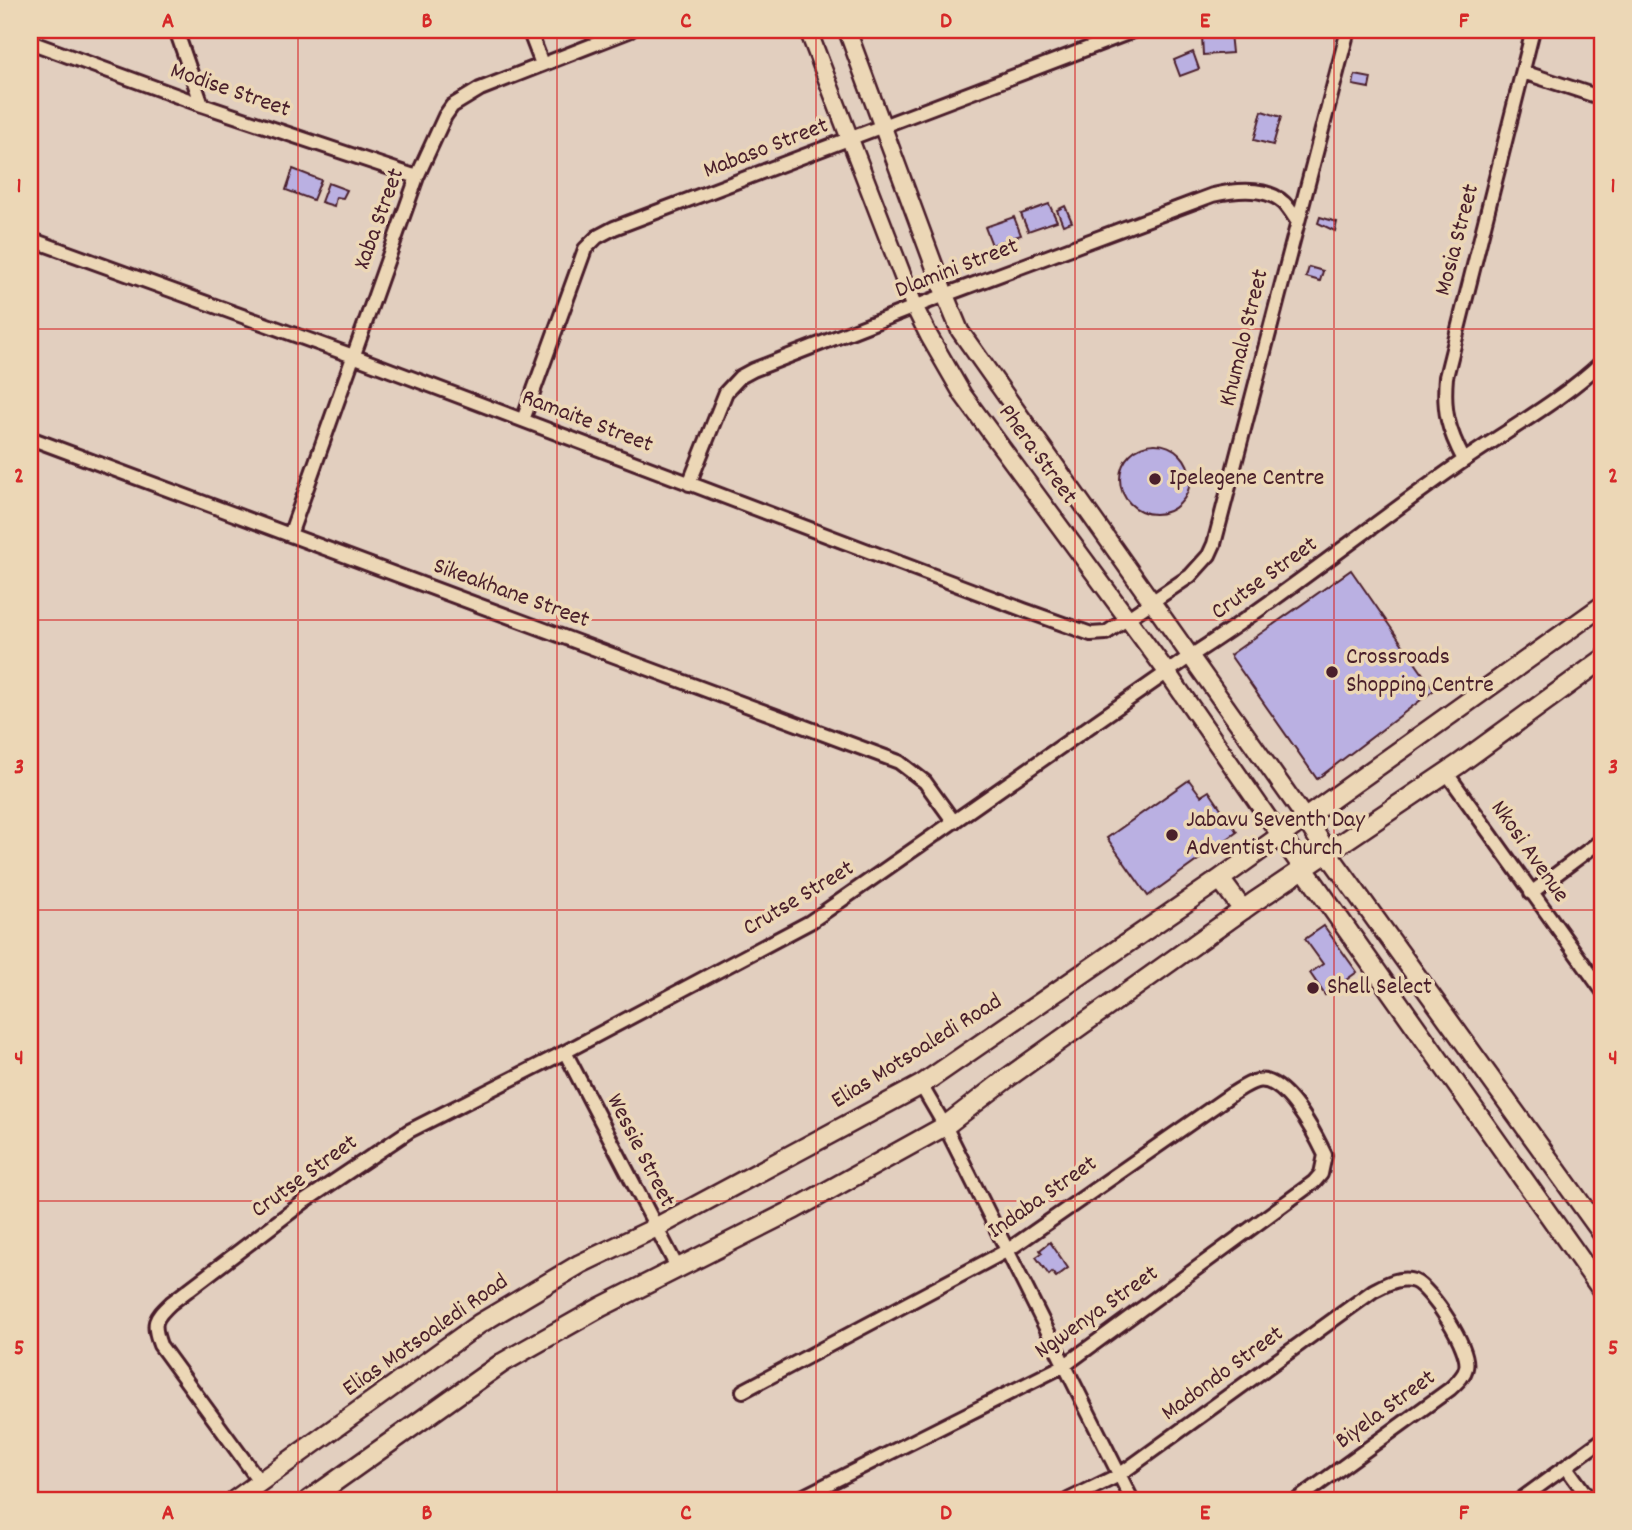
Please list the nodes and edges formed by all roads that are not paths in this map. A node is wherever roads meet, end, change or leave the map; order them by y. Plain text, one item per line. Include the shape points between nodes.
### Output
1 (176, 30) edge
2 (529, 30) edge
3 (631, 30) edge
4 (808, 30) edge
5 (847, 30) edge
6 (1136, 30) edge
7 (1346, 30) edge
8 (1533, 30) edge
9 (30, 42) edge
10 (542, 64) junction
11 (1523, 72) junction
12 (1602, 98) edge
13 (202, 105) junction
14 (884, 126) junction
15 (850, 140) junction
16 (417, 177) junction
17 (1297, 221) junction
18 (30, 239) edge
19 (945, 295) junction
20 (915, 308) junction
21 (353, 356) junction
22 (1602, 362) edge
23 (523, 420) junction
24 (30, 438) edge
25 (1464, 460) junction
26 (689, 484) junction
27 (290, 535) junction
28 (1152, 600) junction
29 (1602, 606) edge
30 (1126, 618) junction
31 (1189, 657) junction
32 (1602, 660) edge
33 (1167, 673) junction
34 (1446, 772) junction
35 (1305, 818) junction
36 (954, 822) junction
37 (1280, 835) junction
38 (1602, 840) edge
39 (1327, 852) junction
40 (1304, 867) junction
41 (1220, 879) junction
42 (1531, 892) junction
43 (1243, 910) junction
44 (1403, 957) junction
45 (1380, 975) junction
46 (1602, 990) edge
47 (565, 1052) junction
48 (921, 1085) junction
49 (945, 1126) junction
50 (1324, 1166) joint
51 (655, 1228) junction
52 (1602, 1233) edge
53 (1008, 1250) junction
54 (678, 1269) junction
55 (1401, 1279) joint
56 (1602, 1290) edge
57 (1065, 1365) junction
58 (743, 1391) dead end
59 (1602, 1440) edge
60 (1566, 1467) junction
61 (1119, 1475) junction
62 (260, 1482) junction
63 (235, 1500) edge
64 (309, 1500) edge
65 (796, 1500) edge
66 (1068, 1500) edge
67 (1132, 1500) edge
68 (1297, 1500) edge
69 (1521, 1500) edge
70 (1590, 1500) edge

1 - 13 street
2 - 10 street
3 - 10 street, Xaba Street
4 - 15 street, Phera Street
5 - 14 street, Phera Street
6 - 14 street, Mabaso Street
7 - 17 street, Khumalo Street
8 - 11 street, Mosia Street
9 - 13 street, Modise Street
10 - 16 street, Xaba Street via 480,89 452,106
11 - 12 street
11 - 25 street, Mosia Street via 1446,377 1447,423
13 - 16 street, Modise Street
14 - 15 street, Mabaso Street
14 - 19 street, Phera Street
15 - 20 street, Phera Street
15 - 23 street, Mabaso Street via 614,228 590,242
16 - 21 street, Xaba Street
17 - 19 street, Dlamini Street via 1284,203 1266,193 1213,195
17 - 28 street, Khumalo Street via 1214,544 1190,576
18 - 21 street, Ramaite Street
19 - 20 street, Dlamini Street
19 - 28 street, Phera Street via 960,331
20 - 26 street, Dlamini Street via 740,377 726,392
20 - 30 street, Phera Street via 963,395
21 - 23 street, Ramaite Street
21 - 27 street, Xaba Street
22 - 25 street, Crutse Street
23 - 26 street, Ramaite Street
24 - 27 street, Sikeakhane Street
25 - 31 street, Crutse Street via 1250,618
26 - 30 street, Ramaite Street via 1081,631 1107,633
27 - 36 street, Sikeakhane Street via 899,762 925,782
28 - 30 street, Khumalo Street
28 - 31 street, Phera Street
29 - 35 main road, Elias Motsoaledi Road
30 - 33 street, Phera Street
31 - 33 street, Crutse Street
31 - 35 street, Phera Street
32 - 34 main road
33 - 36 street, Crutse Street
33 - 37 street, Phera Street
34 - 39 main road
34 - 42 street, Nkosi Avenue
35 - 37 main road, Elias Motsoaledi Road
35 - 39 main road, Phera Street
36 - 47 street, Crutse Street via 810,922
37 - 40 main road, Phera Street
37 - 41 main road, Elias Motsoaledi Road
38 - 42 street
39 - 40 main road
39 - 44 main road, Phera Street
40 - 43 main road
40 - 45 main road, Phera Street
41 - 43 main road
41 - 48 main road, Elias Motsoaledi Road
42 - 46 street, Nkosi Avenue
43 - 49 main road
44 - 45 main road
44 - 52 main road, Phera Street
45 - 56 main road, Phera Street
47 - 51 street, Wessie Street
47 - 62 street, Crutse Street via 409,1131 305,1202 158,1315 155,1324 160,1345
48 - 49 street
48 - 51 main road, Elias Motsoaledi Road
49 - 53 street
49 - 54 main road
50 - 53 street, Indaba Street via 1325,1155 1298,1109 1281,1089 1256,1081
50 - 57 street, Ngwenya Street via 1301,1192
51 - 54 street, Wessie Street
51 - 62 main road, Elias Motsoaledi Road via 580,1264 479,1324
53 - 57 street
53 - 58 street, Indaba Street
54 - 64 main road via 502,1363
55 - 61 street, Madondo Street via 1373,1291
55 - 68 street, Biyela Street via 1425,1289 1463,1344 1466,1368 1450,1390
57 - 61 street
57 - 65 street, Ngwenya Street
59 - 60 street
60 - 69 street
60 - 70 street
61 - 66 street, Madondo Street
61 - 67 street
62 - 63 main road, Elias Motsoaledi Road

